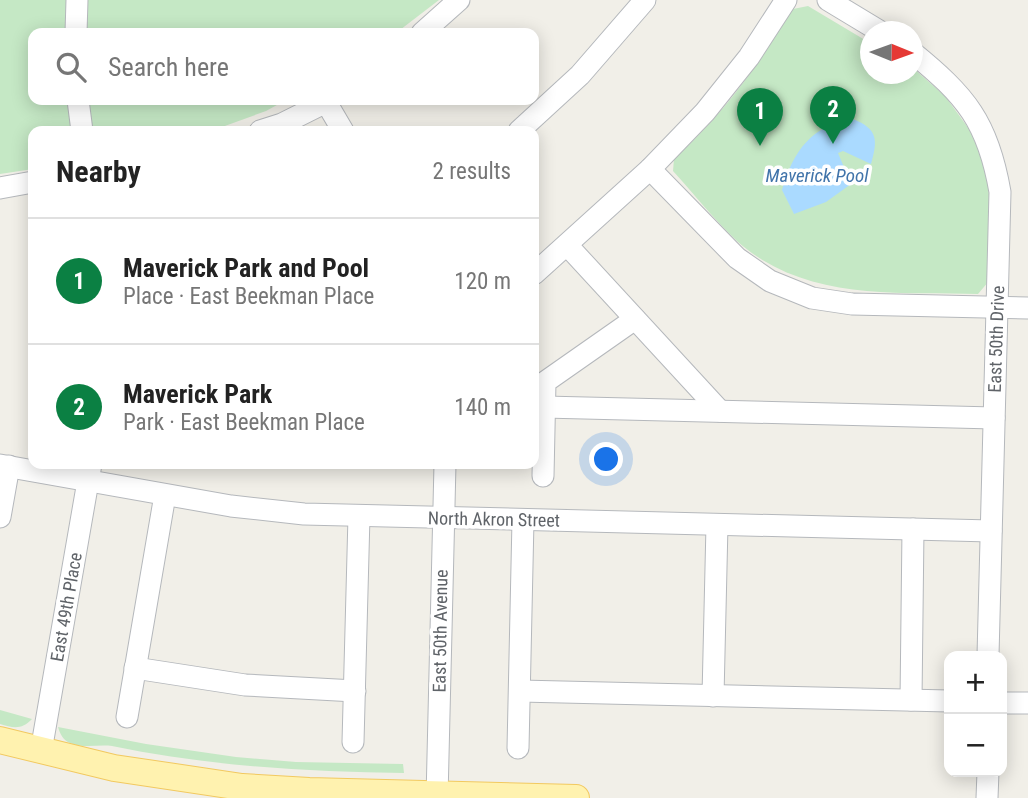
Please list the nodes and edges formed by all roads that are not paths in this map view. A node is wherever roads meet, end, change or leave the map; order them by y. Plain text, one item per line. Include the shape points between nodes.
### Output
1 (77, 0) edge
2 (458, 0) edge
3 (645, 0) edge
4 (786, 0) edge
5 (828, 0) edge
6 (863, 21) edge
7 (76, 28) edge
8 (428, 28) edge
9 (923, 61) edge
10 (79, 105) edge
11 (320, 105) edge
12 (330, 105) edge
13 (81, 126) edge
14 (276, 126) edge
15 (340, 126) edge
16 (524, 126) edge
17 (650, 169) junction
18 (28, 183) edge
19 (0, 188) edge
20 (567, 245) junction
21 (539, 270) edge
22 (997, 307) junction
23 (1028, 308) edge
24 (635, 319) junction
25 (544, 407) junction
26 (720, 411) junction
27 (993, 418) junction
28 (5, 465) edge
29 (28, 467) edge
30 (47, 469) edge
31 (444, 469) edge
32 (89, 473) edge
33 (543, 476) dead end
34 (165, 495) junction
35 (359, 516) junction
36 (0, 517) edge
37 (443, 518) junction
38 (523, 520) junction
39 (717, 524) junction
40 (913, 529) junction
41 (991, 531) junction
42 (988, 651) edge
43 (135, 668) junction
44 (355, 691) junction
45 (520, 691) junction
46 (713, 696) junction
47 (911, 700) junction
48 (944, 701) edge
49 (1007, 703) edge
50 (1028, 704) edge
51 (127, 717) dead end
52 (0, 740) edge
53 (353, 741) dead end
54 (518, 748) dead end
55 (41, 751) junction
56 (988, 777) edge
57 (437, 796) edge
58 (576, 798) edge
59 (987, 798) edge

1 - 7 street
2 - 8 street
3 - 16 street via 580,75
4 - 17 street via 705,112
5 - 6 street
9 - 22 street, East 50th Drive via 970,108 995,165 1000,192
10 - 13 street
11 - 14 street
12 - 15 street
17 - 20 street
17 - 22 street via 737,258 770,281 812,298 852,304
18 - 19 street
20 - 21 street
20 - 24 street
22 - 23 street
22 - 27 street, East 50th Drive
24 - 25 street via 545,382
24 - 26 street
25 - 26 street
25 - 33 street
26 - 27 street
27 - 41 street, East 50th Drive
28 - 29 street, North Akron Street
28 - 36 street
30 - 32 street, North Akron Street
31 - 37 street, East 50th Avenue
32 - 34 street, North Akron Street
32 - 55 street, East 49th Place
34 - 35 street, North Akron Street via 292,513
34 - 43 street
35 - 37 street, North Akron Street
35 - 44 street
37 - 38 street, North Akron Street
37 - 57 street, East 50th Avenue
38 - 39 street, North Akron Street
38 - 45 street
39 - 40 street, North Akron Street
39 - 46 street
40 - 41 street, North Akron Street
40 - 47 street
41 - 42 street, East 50th Drive
43 - 44 street via 245,685
43 - 51 street
44 - 53 street
45 - 46 street
45 - 54 street
46 - 47 street
47 - 48 street
49 - 50 street
52 - 55 main road
55 - 57 main road via 210,783
56 - 59 street
57 - 58 main road

